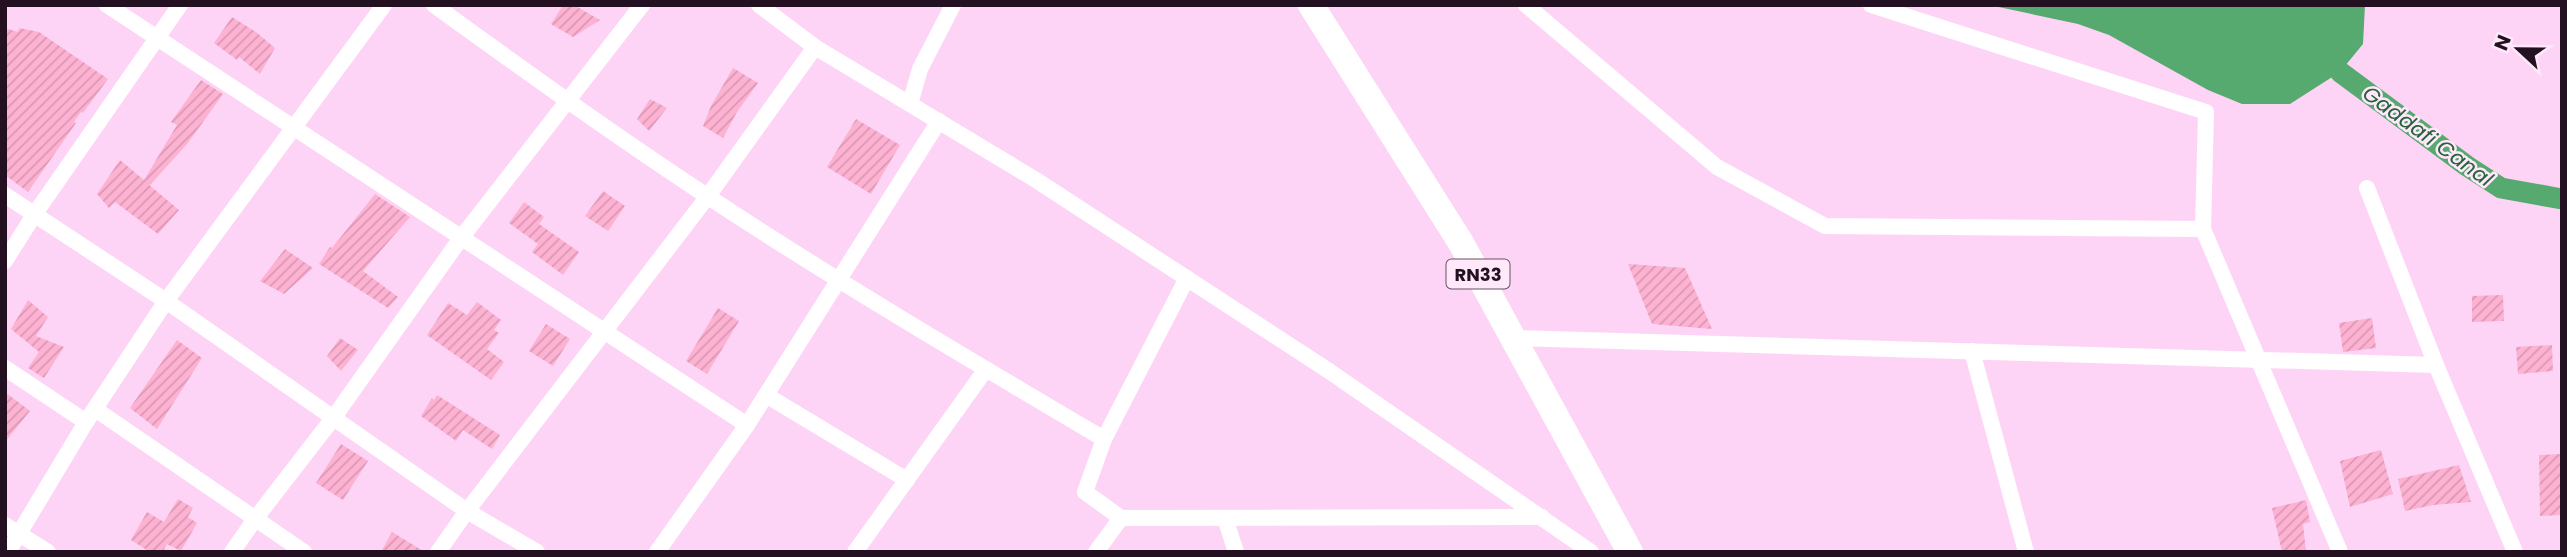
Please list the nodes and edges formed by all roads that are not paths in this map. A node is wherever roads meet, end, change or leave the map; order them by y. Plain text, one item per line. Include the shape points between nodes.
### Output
1 (107, 5) edge
2 (180, 5) edge
3 (384, 5) edge
4 (433, 5) edge
5 (642, 5) edge
6 (759, 5) edge
7 (953, 5) edge
8 (1311, 5) edge
9 (1526, 5) edge
10 (1871, 5) edge
11 (157, 38) junction
12 (815, 47) junction
13 (568, 102) junction
14 (910, 104) junction
15 (939, 121) junction
16 (294, 128) junction
17 (2367, 188) dead end
18 (5, 195) edge
19 (708, 197) junction
20 (34, 215) junction
21 (2203, 229) junction
22 (461, 238) junction
23 (5, 261) edge
24 (1187, 278) junction
25 (838, 279) junction
26 (166, 301) junction
27 (604, 332) junction
28 (1513, 338) junction
29 (1972, 351) junction
30 (2259, 360) junction
31 (2436, 365) junction
32 (5, 368) edge
33 (986, 369) junction
34 (766, 396) junction
35 (90, 416) junction
36 (334, 417) junction
37 (747, 425) junction
38 (1104, 439) junction
39 (906, 480) junction
40 (467, 511) junction
41 (1542, 517) junction
42 (1225, 518) junction
43 (255, 519) junction
44 (1121, 519) junction
45 (5, 525) edge
46 (870, 532) junction
47 (20, 535) junction
48 (8, 552) edge
49 (48, 552) edge
50 (232, 552) edge
51 (304, 552) edge
52 (439, 552) edge
53 (537, 552) edge
54 (657, 552) edge
55 (855, 552) edge
56 (866, 552) edge
57 (1096, 552) edge
58 (1236, 552) edge
59 (1591, 552) edge
60 (1630, 552) edge
61 (2026, 552) edge
62 (2340, 552) edge
63 (2515, 552) edge

1 - 11 street
2 - 11 street
3 - 16 street
4 - 13 street
5 - 13 street
6 - 12 street
7 - 14 street via 920,69
8 - 28 main road, RN33 via 1461,243
9 - 21 street via 1717,167 1825,226
10 - 21 street via 2206,112
11 - 16 street
11 - 20 street
12 - 14 street
12 - 19 street
13 - 19 street
13 - 22 street
14 - 15 street
15 - 24 street
15 - 25 street
16 - 22 street
16 - 26 street
17 - 31 street
18 - 20 street
19 - 25 street
19 - 27 street
20 - 23 street
20 - 26 street
21 - 30 street
22 - 27 street
22 - 36 street
24 - 38 street
24 - 41 street
25 - 33 street
25 - 34 street
26 - 35 street
26 - 36 street
27 - 37 street
27 - 40 street
28 - 29 street
28 - 60 main road, RN33
29 - 30 street
29 - 61 street
30 - 31 street
30 - 62 street
31 - 63 street
32 - 35 street
33 - 38 street
33 - 39 street
34 - 37 street
34 - 39 street
35 - 43 street
35 - 47 street
36 - 40 street
36 - 43 street
37 - 54 street
38 - 44 street via 1085,492
39 - 46 street
40 - 52 street
40 - 53 street
41 - 42 street
41 - 59 street
42 - 44 street
42 - 58 street
43 - 50 street
43 - 51 street
44 - 57 street
45 - 47 street
46 - 55 street
46 - 56 street
47 - 48 street
47 - 49 street

